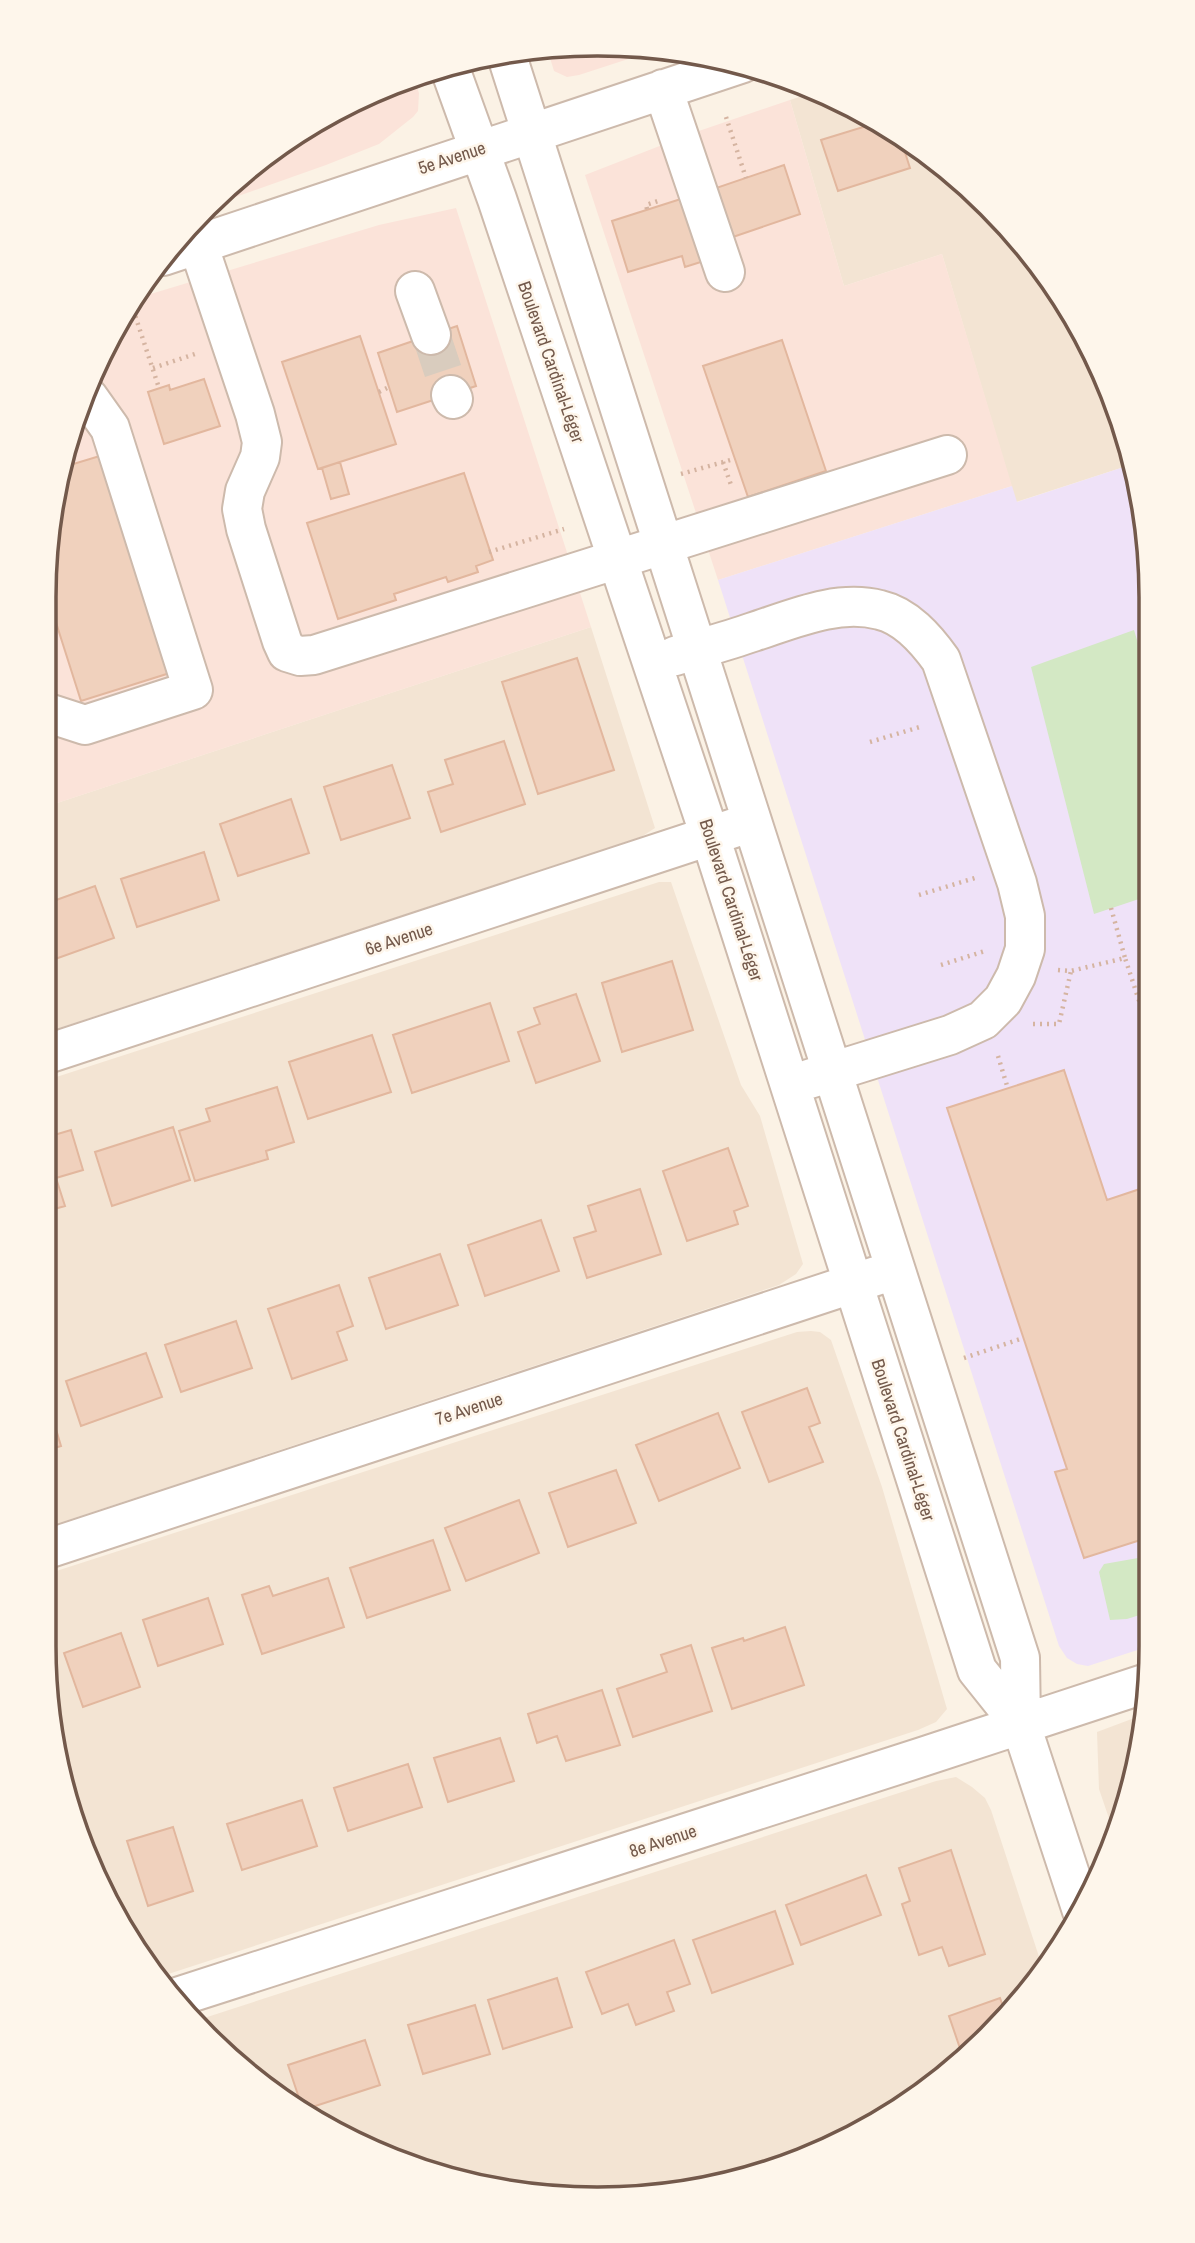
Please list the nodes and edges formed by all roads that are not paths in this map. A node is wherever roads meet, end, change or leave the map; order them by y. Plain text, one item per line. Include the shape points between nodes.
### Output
1 (509, 64) edge
2 (716, 69) edge
3 (452, 76) edge
4 (663, 89) junction
5 (531, 133) junction
6 (478, 149) junction
7 (183, 249) edge
8 (181, 252) edge
9 (572, 258) junction
10 (725, 272) dead end
11 (522, 276) junction
12 (415, 291) dead end
13 (431, 335) tunnel mouth
14 (602, 354) junction
15 (554, 368) junction
16 (93, 401) edge
17 (947, 455) dead end
18 (664, 544) junction
19 (618, 560) junction
20 (698, 649) junction
21 (652, 663) junction
22 (56, 716) edge
23 (753, 822) junction
24 (710, 836) junction
25 (56, 1051) edge
26 (832, 1072) junction
27 (790, 1084) junction
28 (894, 1269) junction
29 (853, 1283) junction
30 (56, 1546) edge
31 (1137, 1686) edge
32 (1021, 1725) junction
33 (1077, 1896) edge
34 (184, 1995) edge

1 - 5 street, Boulevard Cardinal-Léger
2 - 4 street, 5e Avenue
3 - 6 street, Boulevard Cardinal-Léger
4 - 5 street, 5e Avenue
4 - 10 street
5 - 6 street, 5e Avenue
5 - 9 street, Boulevard Cardinal-Léger
6 - 7 street, 5e Avenue
6 - 11 street, Boulevard Cardinal-Léger
8 - 19 street via 255,414 262,442 260,457 242,509 287,652 314,655
9 - 11 street
9 - 14 street, Boulevard Cardinal-Léger
11 - 15 street, Boulevard Cardinal-Léger
12 - 13 street
14 - 15 street
14 - 18 street, Boulevard Cardinal-Léger
15 - 19 street, Boulevard Cardinal-Léger
16 - 22 street via 110,428 193,690 85,725
17 - 18 street
18 - 19 street
18 - 20 street, Boulevard Cardinal-Léger
19 - 21 street, Boulevard Cardinal-Léger
20 - 21 street
20 - 23 street, Boulevard Cardinal-Léger
20 - 26 street via 818,611 849,607 880,610 907,623 942,660 1011,867 1026,916 1024,949 1003,1000 983,1020 950,1035
21 - 24 street, Boulevard Cardinal-Léger
23 - 24 street, 6e Avenue
23 - 26 street, Boulevard Cardinal-Léger
24 - 25 street, 6e Avenue
24 - 27 street, Boulevard Cardinal-Léger
26 - 27 street
26 - 28 street, Boulevard Cardinal-Léger
27 - 29 street, Boulevard Cardinal-Léger
28 - 29 street, 7e Avenue
28 - 32 street, Boulevard Cardinal-Léger via 1020,1658
29 - 30 street, 7e Avenue
29 - 32 street, Boulevard Cardinal-Léger via 977,1670
31 - 32 street, 8e Avenue
32 - 33 street, Boulevard Cardinal-Léger
32 - 34 street, 8e Avenue

